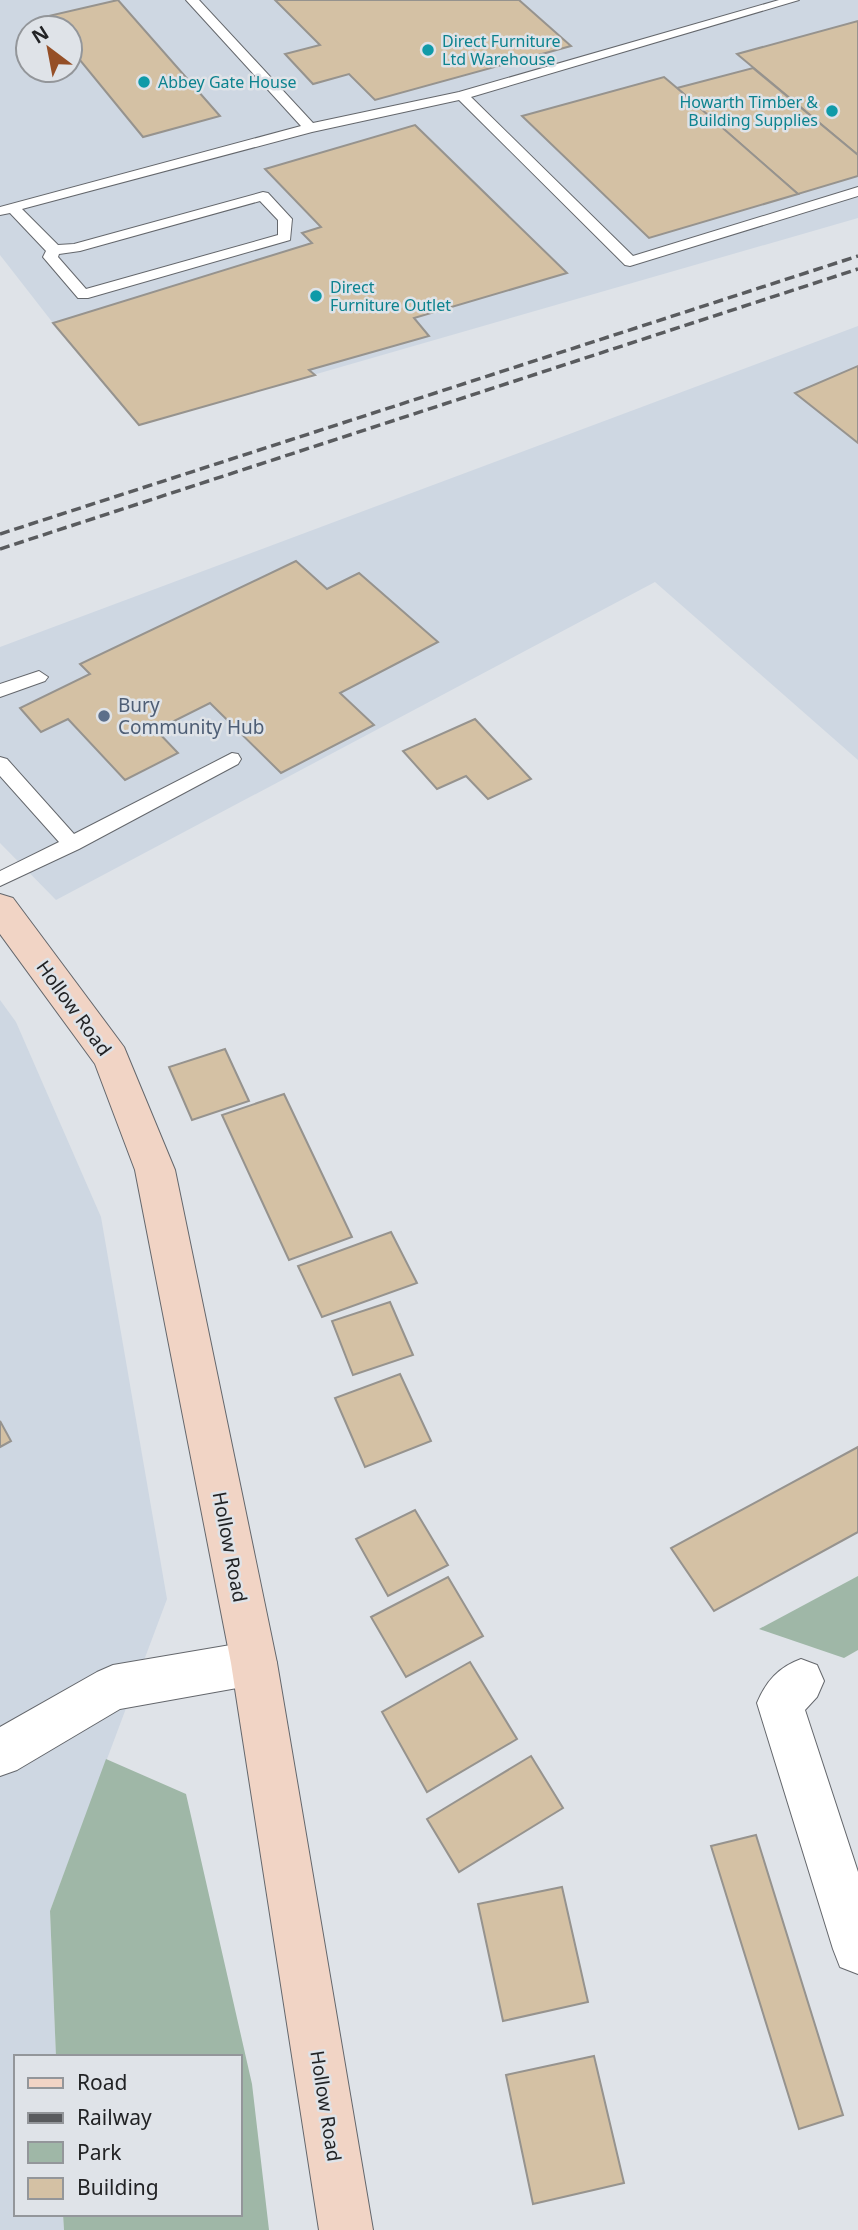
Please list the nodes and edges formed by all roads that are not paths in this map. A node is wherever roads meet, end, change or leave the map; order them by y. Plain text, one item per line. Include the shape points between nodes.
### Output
1 (192, 0) edge
2 (793, 0) edge
3 (462, 95) junction
4 (310, 128) junction
5 (858, 191) edge
6 (6, 210) edge
7 (54, 250) junction
8 (39, 677) dead end
9 (0, 691) edge
10 (232, 759) dead end
11 (0, 764) edge
12 (72, 844) junction
13 (0, 879) edge
14 (0, 907) edge
15 (254, 1663) junction
16 (801, 1681) dead end
17 (0, 1754) edge
18 (858, 1950) edge
19 (346, 2230) edge

1 - 4 lane
2 - 3 lane
3 - 4 lane
3 - 5 lane via 630,262
4 - 6 lane
6 - 7 lane
7 - 7 lane via 263,196 285,219 285,237 83,295 50,257
8 - 9 lane
10 - 12 lane
11 - 12 lane
12 - 13 lane
14 - 15 street, Hollow Road via 111,1058 155,1170
15 - 17 street via 113,1688
15 - 19 street, Hollow Road
16 - 18 street via 780,1703

